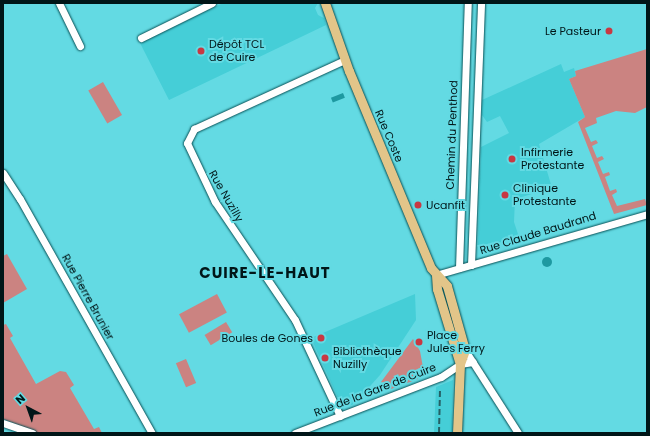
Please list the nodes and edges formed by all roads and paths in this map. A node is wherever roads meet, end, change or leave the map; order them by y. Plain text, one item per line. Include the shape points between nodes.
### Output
1 (59, 3) edge
2 (212, 3) edge
3 (325, 3) edge
4 (468, 3) edge
5 (481, 3) edge
6 (141, 38) dead end
7 (80, 46) dead end
8 (345, 60) junction
9 (3, 173) edge
10 (647, 214) edge
11 (471, 265) junction
12 (459, 268) junction
13 (436, 275) junction
14 (465, 350) junction
15 (473, 362) junction
16 (460, 364) junction
17 (340, 416) junction
18 (3, 423) edge
19 (32, 433) edge
20 (152, 433) edge
21 (296, 433) edge
22 (457, 433) edge
23 (518, 433) edge

1 - 7 street
2 - 6 street
3 - 8 main road, Rue Coste
4 - 12 street, Chemin du Penthod
5 - 11 street, Chemin du Penthod
8 - 13 main road, Rue Coste
8 - 17 street, Rue Nuzilly via 194,129 187,143 215,202 295,320
9 - 20 street, Rue Pierre Brunier via 24,205
10 - 11 street, Rue Claude Baudrand
11 - 12 street, Rue Claude Baudrand
12 - 13 street, Rue Claude Baudrand
13 - 14 main road, Rue Coste via 447,286
13 - 16 main road, Rue Coste via 437,289
14 - 15 street, Rue Coste
14 - 16 main road
15 - 16 street
15 - 23 street, Rue Coste
16 - 17 street, Rue de la Gare de Cuire via 441,377
16 - 22 main road
17 - 21 street, Rue de la Gare de Cuire
18 - 19 street

